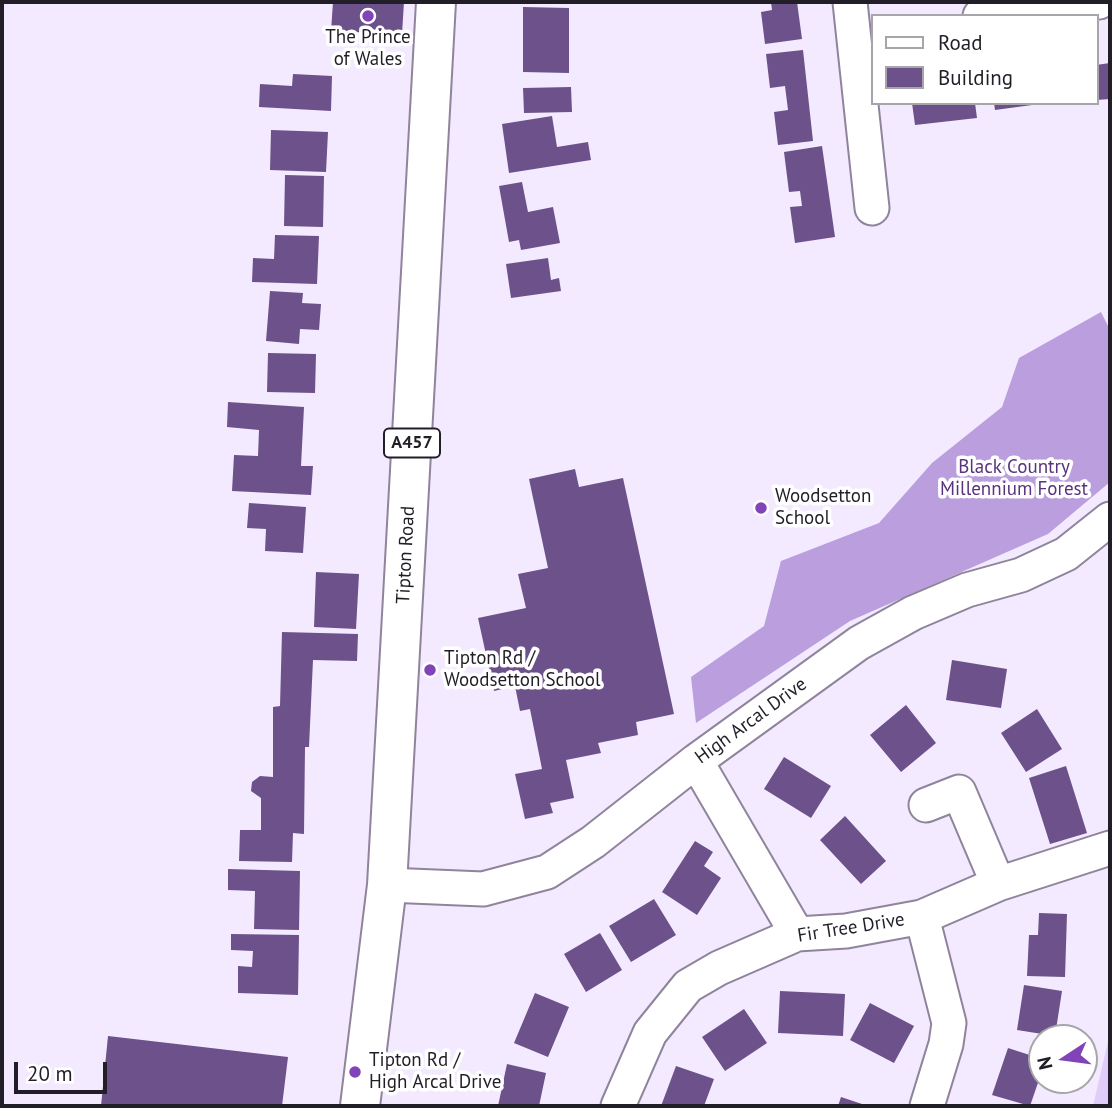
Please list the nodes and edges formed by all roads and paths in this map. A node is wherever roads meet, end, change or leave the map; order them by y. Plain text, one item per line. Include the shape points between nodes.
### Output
1 (436, 2) edge
2 (1099, 2) edge
3 (997, 14) edge
4 (858, 20) edge
5 (872, 208) dead end
6 (1110, 519) edge
7 (696, 761) junction
8 (926, 805) dead end
9 (1110, 848) edge
10 (998, 884) junction
11 (387, 885) junction
12 (922, 917) junction
13 (797, 934) junction
14 (360, 1106) edge
15 (618, 1106) edge
16 (927, 1106) edge

1 - 11 main road, Tipton Road / A457
2 - 3 street
4 - 5 street
6 - 7 street, High Arcal Drive via 1066,554 913,613 859,643
7 - 11 street, High Arcal Drive via 547,872 483,890
7 - 13 street
8 - 10 street via 959,792
9 - 10 street, Fir Tree Drive
10 - 12 street, Fir Tree Drive
11 - 14 main road, Tipton Road / A457
12 - 13 street, Fir Tree Drive
12 - 16 street via 949,1023
13 - 15 street, Fir Tree Drive via 688,986 650,1033

